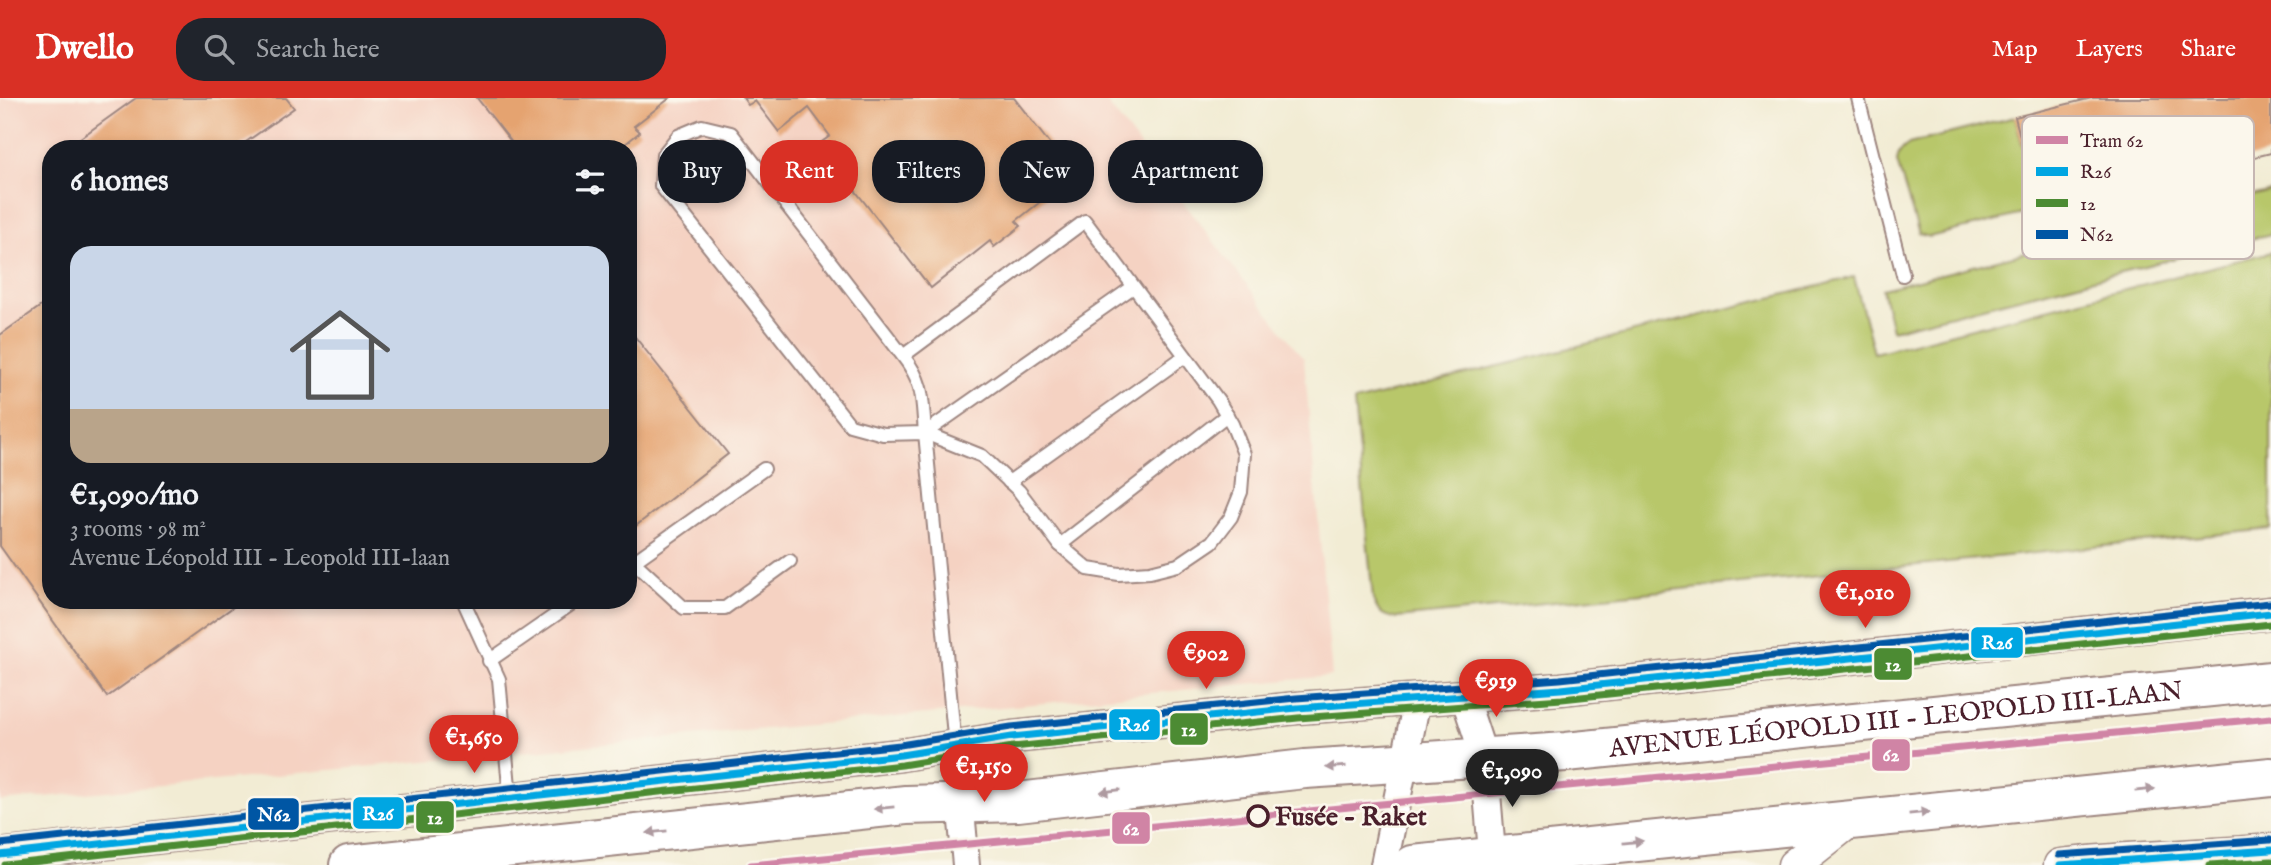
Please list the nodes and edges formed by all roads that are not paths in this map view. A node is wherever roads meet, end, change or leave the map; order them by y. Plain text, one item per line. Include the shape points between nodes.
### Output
1 (1858, 98) edge
2 (1903, 275) dead end
3 (1133, 287) junction
4 (903, 356) junction
5 (1185, 356) junction
6 (1227, 415) junction
7 (925, 433) junction
8 (764, 469) dead end
9 (1010, 482) junction
10 (1060, 545) junction
11 (637, 559) edge
12 (790, 561) dead end
13 (637, 568) edge
14 (467, 609) edge
15 (564, 609) edge
16 (2271, 613) edge
17 (488, 661) junction
18 (2271, 681) edge
19 (1464, 696) junction
20 (1417, 699) junction
21 (955, 746) junction
22 (1484, 757) junction
23 (1405, 762) junction
24 (2271, 777) edge
25 (510, 798) junction
26 (960, 804) junction
27 (1851, 820) junction
28 (2271, 850) edge
29 (0, 855) edge
30 (1492, 861) edge
31 (349, 865) edge
32 (966, 865) edge
33 (1384, 865) edge
34 (1413, 865) edge
35 (1794, 865) edge
36 (2060, 865) edge

1 - 2 lane
3 - 4 lane via 1085,221
3 - 5 lane
3 - 7 lane
4 - 7 lane via 921,385
4 - 7 lane via 731,133 702,126 678,136 663,155 661,186 850,425 883,435
5 - 6 lane
5 - 9 lane
6 - 10 lane
6 - 10 lane via 1244,454 1241,492 1231,517 1212,542 1178,565 1119,573 1088,569
7 - 9 lane via 982,456
7 - 21 lane
8 - 11 lane
9 - 10 lane
12 - 13 lane via 725,608 684,608
14 - 17 lane
15 - 17 lane
16 - 19 street
17 - 25 lane via 499,679
18 - 22 main road, AVENUE LÉOPOLD III - LEOPOLD III-LAAN
19 - 20 street
19 - 22 street
20 - 21 street
20 - 23 street
21 - 25 street
21 - 26 street
22 - 23 main road, AVENUE LÉOPOLD III - LEOPOLD III-LAAN
22 - 30 street
23 -> 26 main road, AVENUE LÉOPOLD III - LEOPOLD III-LAAN
23 - 33 street
27 -> 24 main road
25 - 29 street
26 -> 31 main road, AVENUE LÉOPOLD III - LEOPOLD III-LAAN via 906,805
26 - 32 street
30 -> 27 main road
27 - 35 street
28 - 36 street
30 - 34 main road

